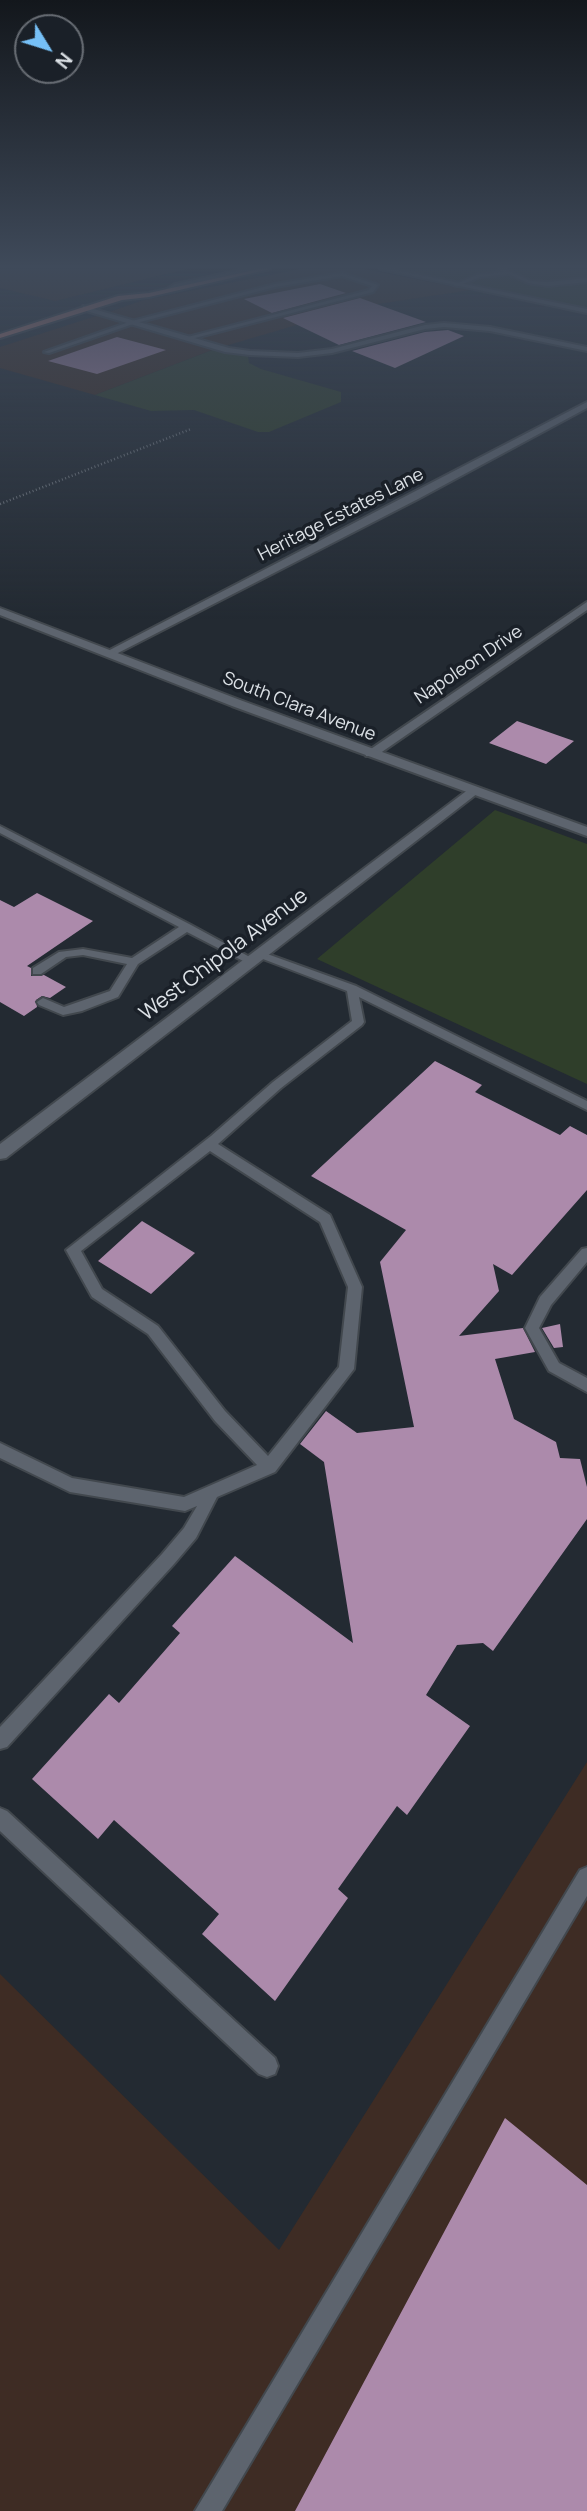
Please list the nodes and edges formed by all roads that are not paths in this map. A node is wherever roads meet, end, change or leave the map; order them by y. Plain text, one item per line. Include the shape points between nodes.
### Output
1 (587, 405) edge
2 (587, 605) edge
3 (0, 611) edge
4 (110, 653) junction
5 (371, 753) junction
6 (473, 790) junction
7 (0, 829) edge
8 (587, 832) edge
9 (187, 927) junction
10 (255, 958) junction
11 (134, 962) junction
12 (37, 971) dead end
13 (352, 989) junction
14 (43, 1002) dead end
15 (587, 1106) edge
16 (209, 1144) junction
17 (0, 1153) edge
18 (587, 1253) edge
19 (587, 1386) edge
20 (0, 1450) edge
21 (268, 1467) junction
22 (211, 1492) junction
23 (0, 1740) edge
24 (0, 1818) edge
25 (587, 1877) edge
26 (267, 2066) dead end
27 (208, 2511) edge

1 - 4 street, Heritage Estates Lane
2 - 5 street, Napoleon Drive
3 - 4 street, South Clara Avenue
4 - 5 street, South Clara Avenue
5 - 6 street, South Clara Avenue
6 - 8 street, South Clara Avenue
6 - 10 street, West Chipola Avenue
7 - 9 lane
9 - 10 lane
9 - 11 lane
10 - 13 lane
10 - 17 street, West Chipola Avenue
11 - 12 lane via 83,952 63,954
11 - 14 lane via 114,994 63,1011
13 - 15 lane
13 - 16 lane via 358,1022
16 - 21 lane via 325,1219 355,1287 346,1369
16 - 21 lane via 73,1250 97,1293 153,1330 220,1416
18 - 19 lane via 545,1301 532,1328 554,1367
20 - 22 lane via 70,1485 185,1504
21 - 22 lane
22 - 23 lane via 190,1532 168,1559
24 - 26 lane
25 - 27 lane

